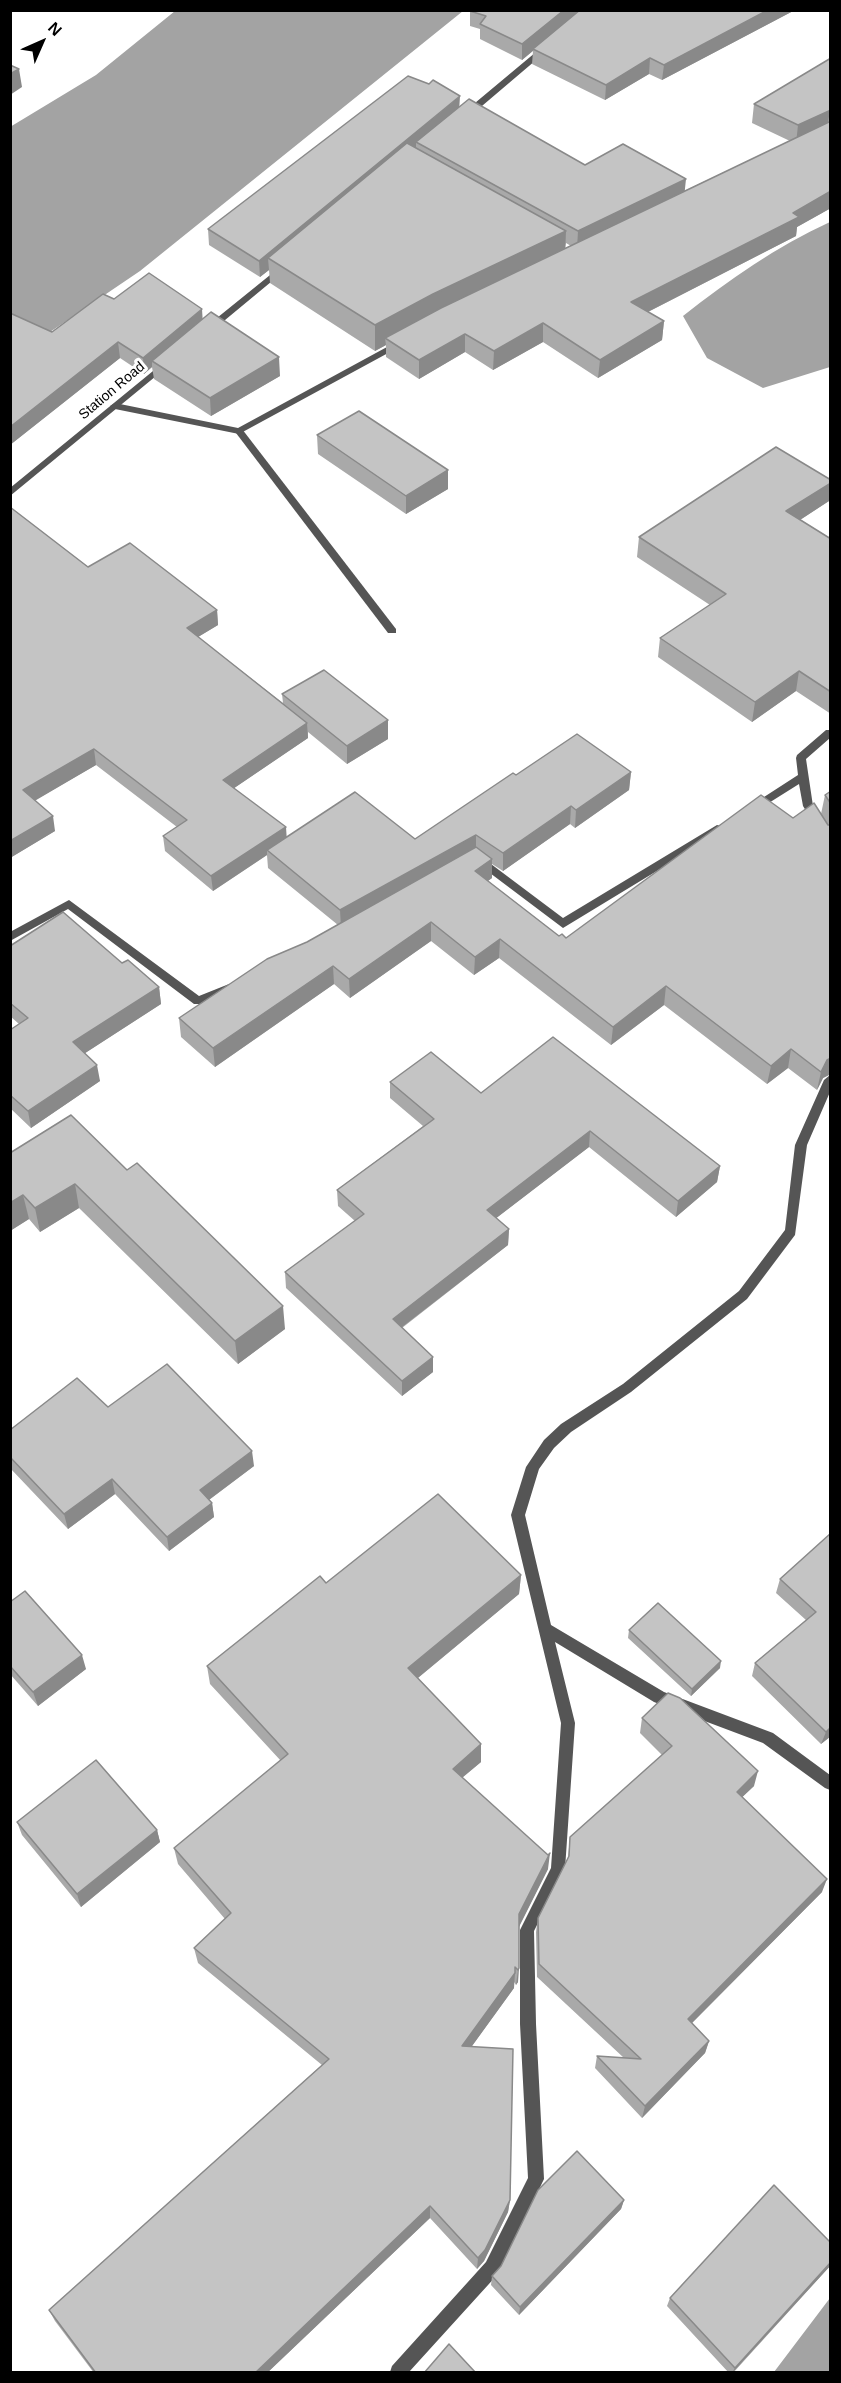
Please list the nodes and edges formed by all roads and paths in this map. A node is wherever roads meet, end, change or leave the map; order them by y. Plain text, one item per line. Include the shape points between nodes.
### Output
1 (554, 41) edge
2 (454, 125) edge
3 (292, 261) edge
4 (203, 333) edge
5 (405, 340) edge
6 (168, 363) edge
7 (115, 406) junction
8 (238, 431) junction
9 (10, 493) edge
10 (392, 631) dead end
11 (831, 733) edge
12 (804, 776) junction
13 (743, 813) edge
14 (723, 825) edge
15 (831, 840) edge
16 (467, 865) edge
17 (10, 937) edge
18 (240, 983) edge
19 (831, 1080) edge
20 (546, 1629) junction
21 (831, 1783) edge
22 (398, 2373) edge

1 - 2 street
3 - 4 street
5 - 8 street
6 - 7 street, Station Road
7 - 8 street
7 - 9 street, Station Road
8 - 10 street
11 - 12 street via 801,758
12 - 13 street
12 - 15 street via 808,806
14 - 16 street via 563,924 477,860
17 - 18 street via 69,904 198,1001
19 - 20 street via 801,1145 791,1231 743,1295 627,1388 566,1428 533,1467 518,1515
20 - 21 street via 659,1697 768,1738
20 - 22 street via 568,1724 558,1869 527,1930 536,2179 492,2268

